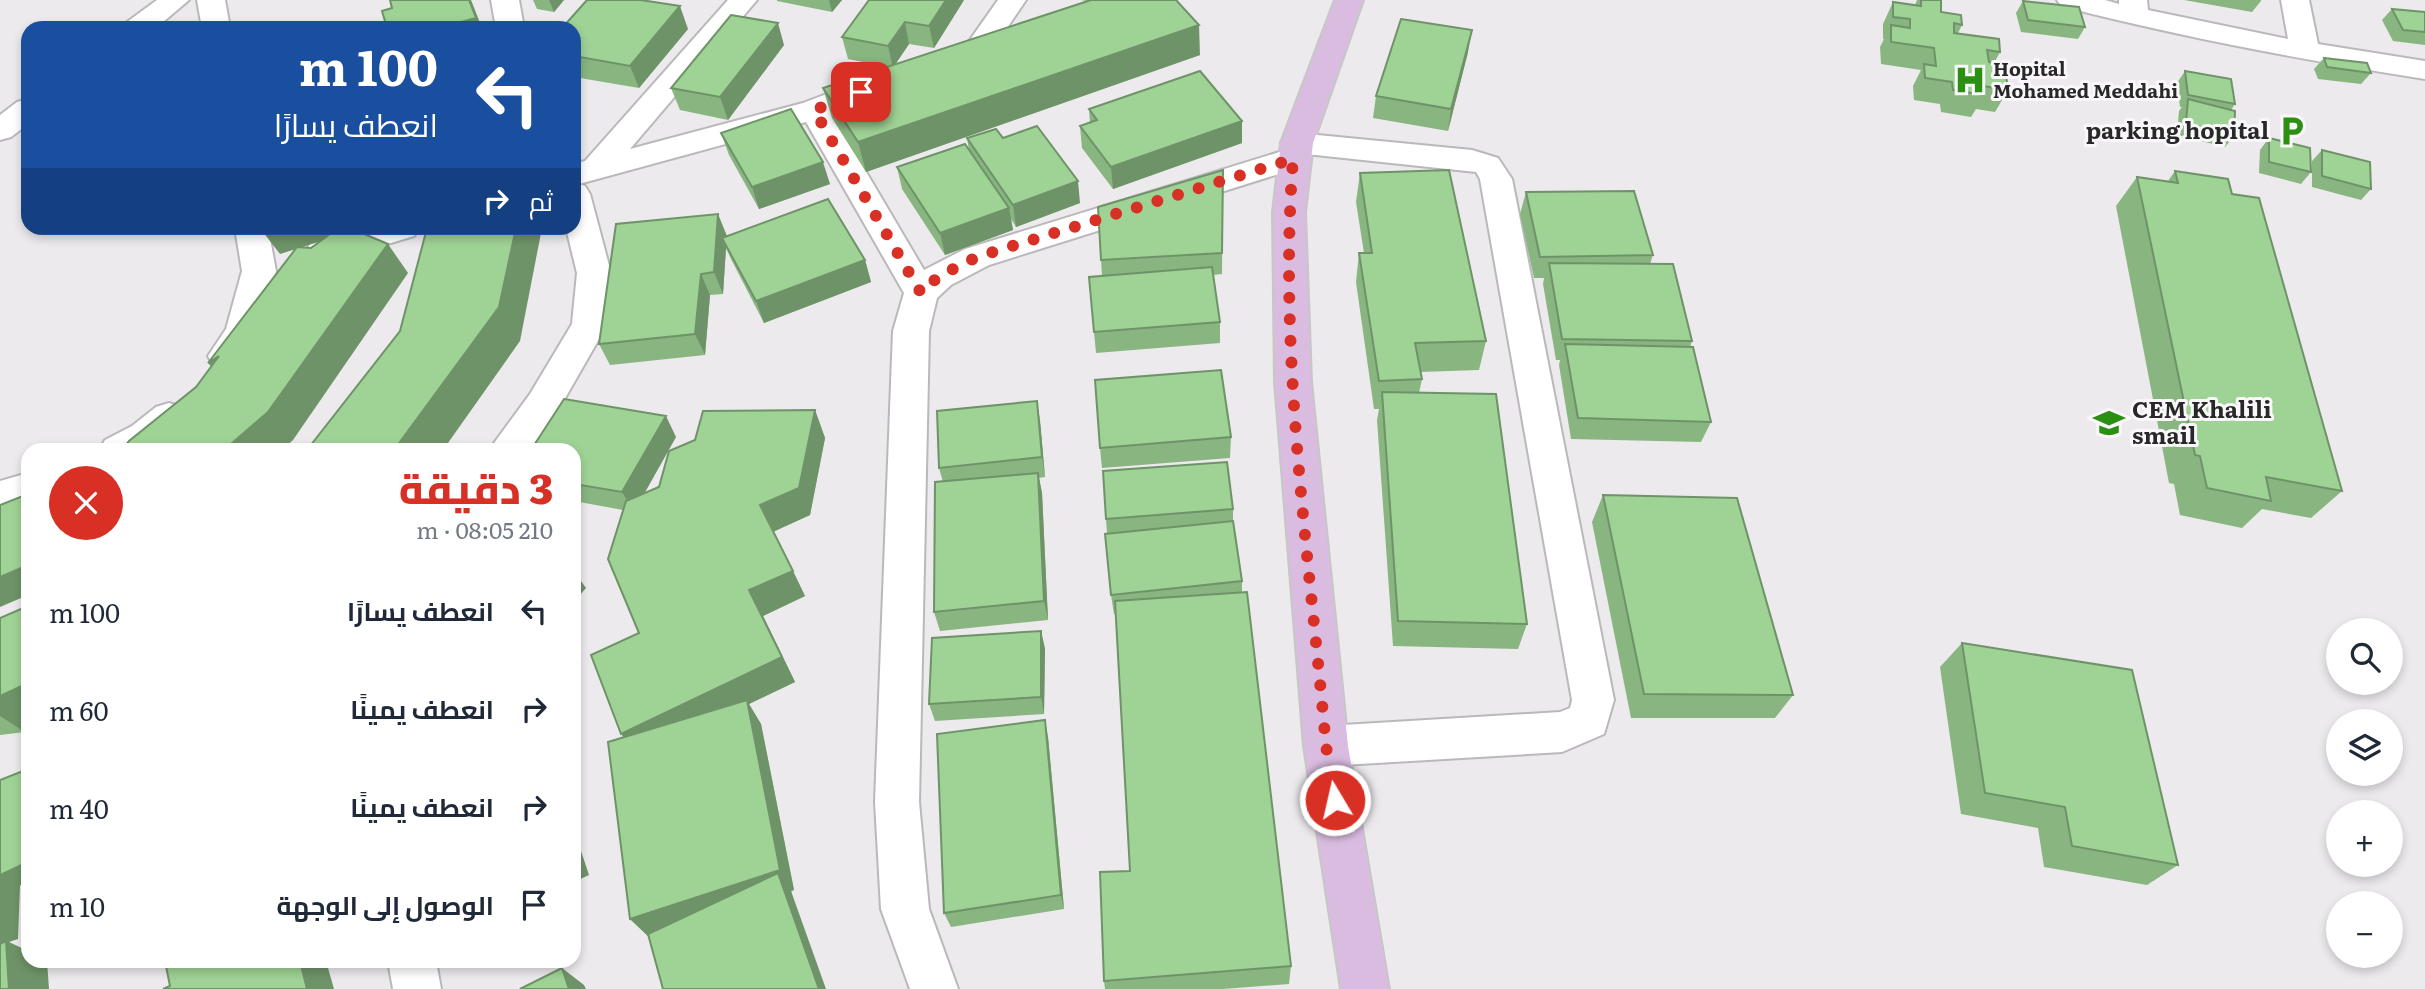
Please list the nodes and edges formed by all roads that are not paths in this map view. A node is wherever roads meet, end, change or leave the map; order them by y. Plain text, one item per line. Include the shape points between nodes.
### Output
1 (175, 0) edge
2 (211, 0) edge
3 (505, 0) edge
4 (743, 0) edge
5 (1012, 0) edge
6 (1349, 0) edge
7 (2071, 0) edge
8 (2295, 0) edge
9 (2134, 8) edge
10 (146, 21) edge
11 (215, 21) edge
12 (509, 21) edge
13 (1020, 35) edge
14 (2305, 51) junction
15 (2425, 70) edge
16 (903, 76) edge
17 (814, 110) junction
18 (21, 114) edge
19 (0, 130) edge
20 (1295, 151) junction
21 (581, 180) edge
22 (257, 235) edge
23 (379, 235) edge
24 (281, 265) junction
25 (921, 293) junction
26 (132, 443) edge
27 (513, 443) edge
28 (21, 490) edge
29 (0, 497) edge
30 (1326, 746) junction
31 (413, 968) edge
32 (417, 989) edge
33 (934, 989) edge
34 (1365, 989) edge

1 - 10 street
2 - 11 street
3 - 12 street
4 - 21 street
5 - 13 street via 967,52
6 - 20 main road
7 - 9 street
8 - 14 street
9 - 14 street
14 - 15 street
16 - 17 street
17 - 21 street
17 - 25 street
18 - 19 street
20 - 25 street via 977,257 939,276
20 - 30 main road via 1289,212 1293,382
20 - 30 street via 1472,160 1487,165 1496,179 1593,700 1589,720 1562,732
21 - 27 street via 594,273 589,325 543,404
22 - 24 street
23 - 24 street
24 - 26 street via 243,332 200,392
25 - 33 street via 911,331 897,802 905,909
28 - 29 street
30 - 34 main road
31 - 32 street

